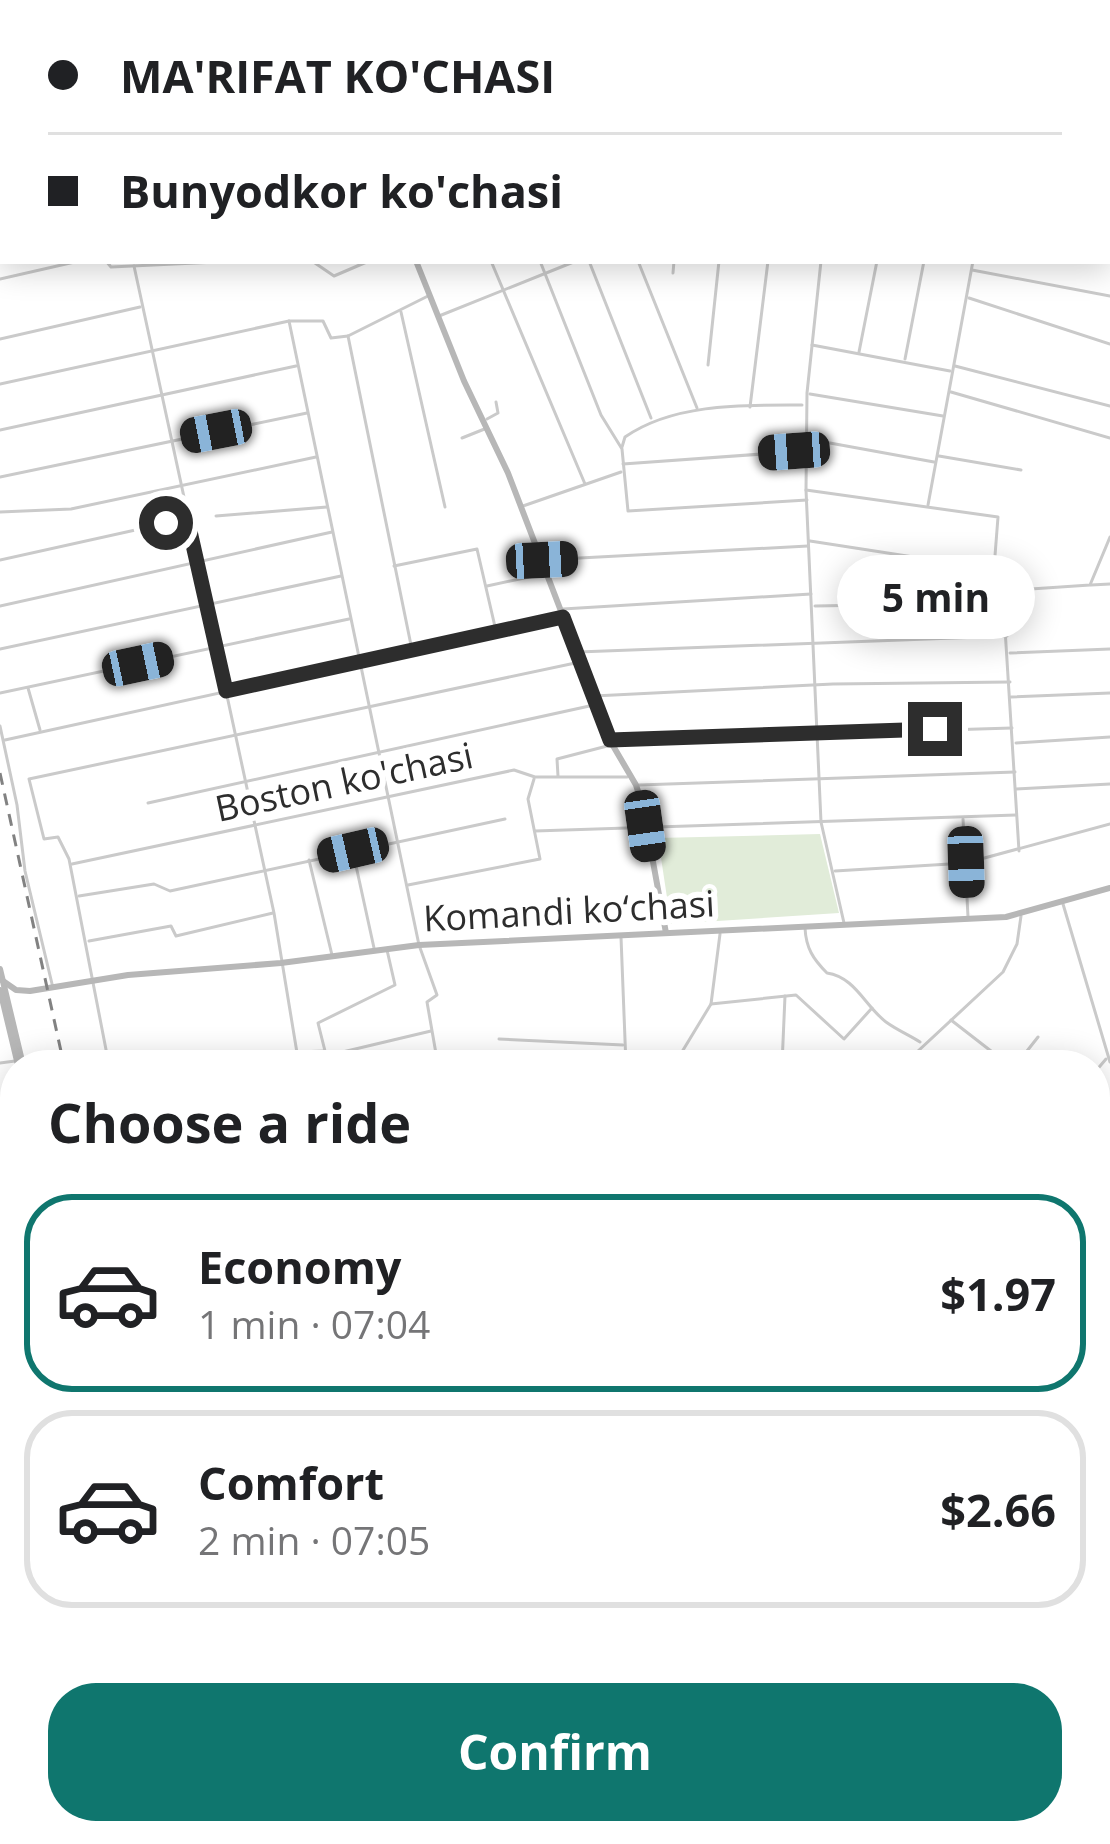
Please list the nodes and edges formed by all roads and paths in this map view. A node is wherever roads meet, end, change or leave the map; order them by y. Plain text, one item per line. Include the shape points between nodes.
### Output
1 (65, 264) edge
2 (108, 264) edge
3 (176, 264) edge
4 (316, 264) edge
5 (362, 264) edge
6 (417, 264) edge
7 (492, 264) edge
8 (541, 264) edge
9 (568, 264) edge
10 (590, 264) edge
11 (639, 264) edge
12 (674, 264) edge
13 (719, 264) edge
14 (768, 264) edge
15 (821, 264) edge
16 (876, 264) edge
17 (923, 264) edge
18 (973, 264) edge
19 (134, 266) junction
20 (972, 270) junction
21 (545, 273) junction
22 (673, 273) dead end
23 (0, 278) edge
24 (502, 290) junction
25 (430, 296) junction
26 (1110, 296) edge
27 (966, 297) junction
28 (142, 307) junction
29 (401, 310) junction
30 (438, 316) junction
31 (289, 321) junction
32 (348, 336) junction
33 (0, 339) edge
34 (1110, 344) edge
35 (810, 345) junction
36 (151, 352) junction
37 (858, 353) junction
38 (905, 361) junction
39 (298, 365) junction
40 (708, 365) dead end
41 (953, 369) junction
42 (0, 383) edge
43 (949, 392) junction
44 (806, 393) junction
45 (160, 396) junction
46 (496, 402) dead end
47 (806, 405) junction
48 (1110, 406) edge
49 (750, 407) junction
50 (698, 410) junction
51 (308, 413) junction
52 (944, 417) junction
53 (652, 419) junction
54 (487, 423) junction
55 (0, 430) edge
56 (462, 438) dead end
57 (806, 438) junction
58 (1110, 438) edge
59 (170, 440) junction
60 (622, 449) junction
61 (805, 451) junction
62 (318, 457) junction
63 (937, 459) junction
64 (624, 468) junction
65 (1021, 470) dead end
66 (0, 477) edge
67 (585, 484) junction
68 (180, 485) junction
69 (806, 490) junction
70 (807, 500) junction
71 (521, 506) junction
72 (329, 507) junction
73 (445, 507) dead end
74 (928, 507) junction
75 (0, 512) edge
76 (216, 516) dead end
77 (187, 518) junction
78 (334, 531) junction
79 (1110, 537) edge
80 (810, 544) junction
81 (0, 560) edge
82 (542, 560) junction
83 (196, 562) junction
84 (394, 566) junction
85 (992, 569) junction
86 (546, 574) junction
87 (342, 576) junction
88 (1110, 584) edge
89 (1090, 585) junction
90 (486, 586) junction
91 (813, 594) junction
92 (1003, 595) junction
93 (993, 596) junction
94 (206, 605) junction
95 (0, 606) edge
96 (814, 606) junction
97 (561, 613) junction
98 (351, 619) junction
99 (496, 632) junction
100 (1006, 636) junction
101 (815, 640) junction
102 (215, 647) junction
103 (0, 649) edge
104 (1110, 649) edge
105 (412, 651) junction
106 (576, 652) junction
107 (1008, 653) junction
108 (580, 662) junction
109 (359, 663) junction
110 (1010, 682) junction
111 (817, 685) junction
112 (27, 686) junction
113 (226, 691) junction
114 (0, 693) edge
115 (1110, 693) edge
116 (1011, 698) junction
117 (594, 700) junction
118 (370, 708) junction
119 (0, 726) edge
120 (1012, 728) junction
121 (819, 731) junction
122 (40, 732) junction
123 (234, 735) junction
124 (1110, 737) edge
125 (4, 740) junction
126 (611, 742) junction
127 (1013, 743) junction
128 (379, 752) junction
129 (1015, 772) junction
130 (535, 777) junction
131 (558, 777) junction
132 (629, 777) junction
133 (820, 777) junction
134 (244, 780) junction
135 (1110, 784) edge
136 (636, 785) junction
137 (1015, 789) junction
138 (388, 796) junction
139 (148, 803) dead end
140 (1016, 815) junction
141 (963, 816) junction
142 (505, 819) dead end
143 (821, 821) junction
144 (1110, 824) edge
145 (254, 826) junction
146 (645, 826) junction
147 (535, 831) junction
148 (398, 841) junction
149 (353, 850) junction
150 (1019, 851) junction
151 (309, 860) junction
152 (966, 862) junction
153 (70, 864) junction
154 (264, 869) junction
155 (834, 871) junction
156 (408, 885) junction
157 (1109, 891) edge
158 (77, 896) junction
159 (1063, 903) junction
160 (274, 913) junction
161 (1021, 914) junction
162 (968, 919) junction
163 (844, 925) junction
164 (805, 926) junction
165 (720, 930) junction
166 (666, 933) junction
167 (621, 935) junction
168 (87, 941) junction
169 (419, 944) junction
170 (386, 948) junction
171 (375, 950) junction
172 (333, 956) junction
173 (281, 963) junction
174 (0, 969) edge
175 (92, 982) junction
176 (1, 986) edge
177 (54, 989) junction
178 (30, 991) junction
179 (785, 996) junction
180 (711, 1004) junction
181 (5, 1008) edge
182 (872, 1008) junction
183 (949, 1019) junction
184 (431, 1031) junction
185 (1038, 1037) dead end
186 (499, 1039) dead end
187 (921, 1044) junction
188 (625, 1045) junction
189 (16, 1050) edge
190 (106, 1050) edge
191 (297, 1050) edge
192 (324, 1050) edge
193 (351, 1050) edge
194 (435, 1050) edge
195 (625, 1050) edge
196 (683, 1050) edge
197 (783, 1050) edge
198 (916, 1050) edge
199 (989, 1050) edge
200 (1027, 1050) edge
201 (1105, 1050) edge

1 - 23 street
2 - 19 street
3 - 19 street
4 - 5 street via 334,276
6 - 25 main road
7 - 24 street
8 - 21 street
9 - 21 street
10 - 53 street
11 - 50 street
12 - 22 street
13 - 40 street
14 - 49 street
15 - 35 street
16 - 37 street
17 - 38 street
18 - 20 street
19 - 28 street
20 - 26 street
20 - 27 street
21 - 24 street
21 - 60 street
24 - 30 street
24 - 67 street
25 - 29 street
25 - 30 main road
27 - 34 street
27 - 41 street
28 - 33 street
28 - 36 street
29 - 32 street
29 - 73 street
30 - 54 main road
31 - 32 street via 313,318 331,338
31 - 36 street
31 - 39 street
32 - 84 street
35 - 37 street
35 - 44 street
36 - 42 street
36 - 45 street
37 - 38 street
38 - 41 street
39 - 45 street
39 - 51 street
41 - 43 street
41 - 48 street
43 - 52 street
43 - 58 street
44 - 47 street
44 - 52 street
45 - 55 street
45 - 59 street
46 - 54 street via 498,413
47 - 49 street
47 - 57 street
49 - 50 street
50 - 53 street
51 - 59 street
51 - 62 street
52 - 63 street
53 - 60 street via 625,437
54 - 56 street
54 - 71 main road
57 - 61 street
57 - 63 street
59 - 66 street
59 - 68 street
60 - 64 street
61 - 64 street
61 - 69 street
62 - 68 street
62 - 72 street
63 - 65 street
63 - 74 street
64 - 67 street
64 - 70 street via 628,511
67 - 71 street
68 - 75 street via 71,509
68 - 77 street
69 - 70 street
69 - 74 street
70 - 80 street
71 - 82 main road
72 - 76 street
72 - 78 street
74 - 85 street via 998,517
77 - 81 street
77 - 83 street
78 - 83 street
78 - 87 street
79 - 89 street
80 - 82 street
80 - 85 street
80 - 91 street
82 - 86 main road
83 - 94 street
83 - 95 street
84 - 90 street via 477,549
84 - 105 street
85 - 93 street
86 - 90 street
86 - 97 main road
87 - 94 street
87 - 98 street
88 - 89 street
89 - 92 street
90 - 99 street
91 - 96 street
91 - 97 street
92 - 93 street
92 - 100 street
93 - 96 street
94 - 102 street
94 - 103 street
96 - 101 street
97 - 99 street
97 - 106 main road
98 - 102 street
98 - 109 street
99 - 105 street
100 - 101 street
100 - 107 street
101 - 106 street
101 - 111 street
102 - 112 street
102 - 113 street
104 - 107 street
105 - 109 street
106 - 108 main road
107 - 110 street
108 - 117 main road
108 - 118 street
109 - 113 street
109 - 118 street
110 - 111 street
110 - 116 street
111 - 117 street
111 - 121 street
112 - 114 street
112 - 122 street
113 - 122 street
113 - 123 street
115 - 116 street
116 - 120 street
117 - 126 main road
117 - 128 street
118 - 123 street
118 - 128 street
119 - 125 street
120 - 121 street
120 - 127 street
121 - 126 street
121 - 133 street
122 - 125 street
123 - 134 street
123 - 153 street via 28,779 44,838 58,837
124 - 127 street
125 - 177 street
126 - 131 street via 556,759
126 - 132 main road
127 - 129 street
128 - 134 street
128 - 138 street
129 - 133 street
129 - 137 street
130 - 131 street, Boston ko'chasi
130 - 138 street, Boston ko'chasi via 514,770
130 - 147 street via 528,799
131 - 132 street, Boston ko'chasi
132 - 136 main road
133 - 136 street
133 - 143 street
134 - 139 street
134 - 145 street
135 - 137 street
136 - 146 main road
137 - 140 street
138 - 145 street, Boston ko'chasi
138 - 148 street
140 - 141 street
140 - 150 street
141 - 143 street
141 - 152 street
142 - 148 street
143 - 146 street
143 - 155 street
144 - 150 street
145 - 153 street, Boston ko'chasi
145 - 154 street
146 - 147 street
146 - 166 main road
147 - 156 street via 540,859
148 - 149 street
148 - 156 street
149 - 151 street
149 - 171 street
150 - 152 street
151 - 154 street
151 - 172 street
152 - 155 street
152 - 162 street
153 - 158 street
154 - 158 street via 170,891 154,884
154 - 160 street
155 - 163 street
156 - 169 street
157 - 159 main road, Komandi ko‘chasi
158 - 168 street
159 - 161 main road, Komandi ko‘chasi
159 - 201 street
160 - 168 street via 176,936 171,926
160 - 173 street
161 - 162 main road, Komandi ko‘chasi
161 - 183 street via 1003,972
162 - 163 main road, Komandi ko‘chasi
163 - 164 main road, Komandi ko‘chasi
164 - 165 main road, Komandi ko‘chasi
164 - 182 street via 814,960 855,986
165 - 166 main road, Komandi ko‘chasi
165 - 180 street
166 - 167 main road, Komandi ko‘chasi
167 - 169 main road, Komandi ko‘chasi
167 - 188 street
168 - 175 street
169 - 170 main road, Komandi ko‘chasi
169 - 184 street via 436,995 427,1002
170 - 171 main road, Komandi ko‘chasi
170 - 192 street via 395,985 317,1023
171 - 172 main road, Komandi ko‘chasi
172 - 173 main road, Komandi ko‘chasi
173 - 175 main road, Komandi ko‘chasi
173 - 191 street
174 - 176 main road
175 - 177 main road, Komandi ko‘chasi
175 - 190 street
176 - 178 main road, Komandi ko‘chasi
176 - 181 main road
177 - 178 main road, Komandi ko‘chasi
178 - 181 main road
179 - 180 street
179 - 182 street via 796,995 844,1039
179 - 197 street
180 - 196 street
181 - 189 main road
182 - 187 street
183 - 187 street
183 - 199 street
184 - 193 street
184 - 194 street
185 - 200 street
186 - 188 street
187 - 198 street
188 - 195 street

